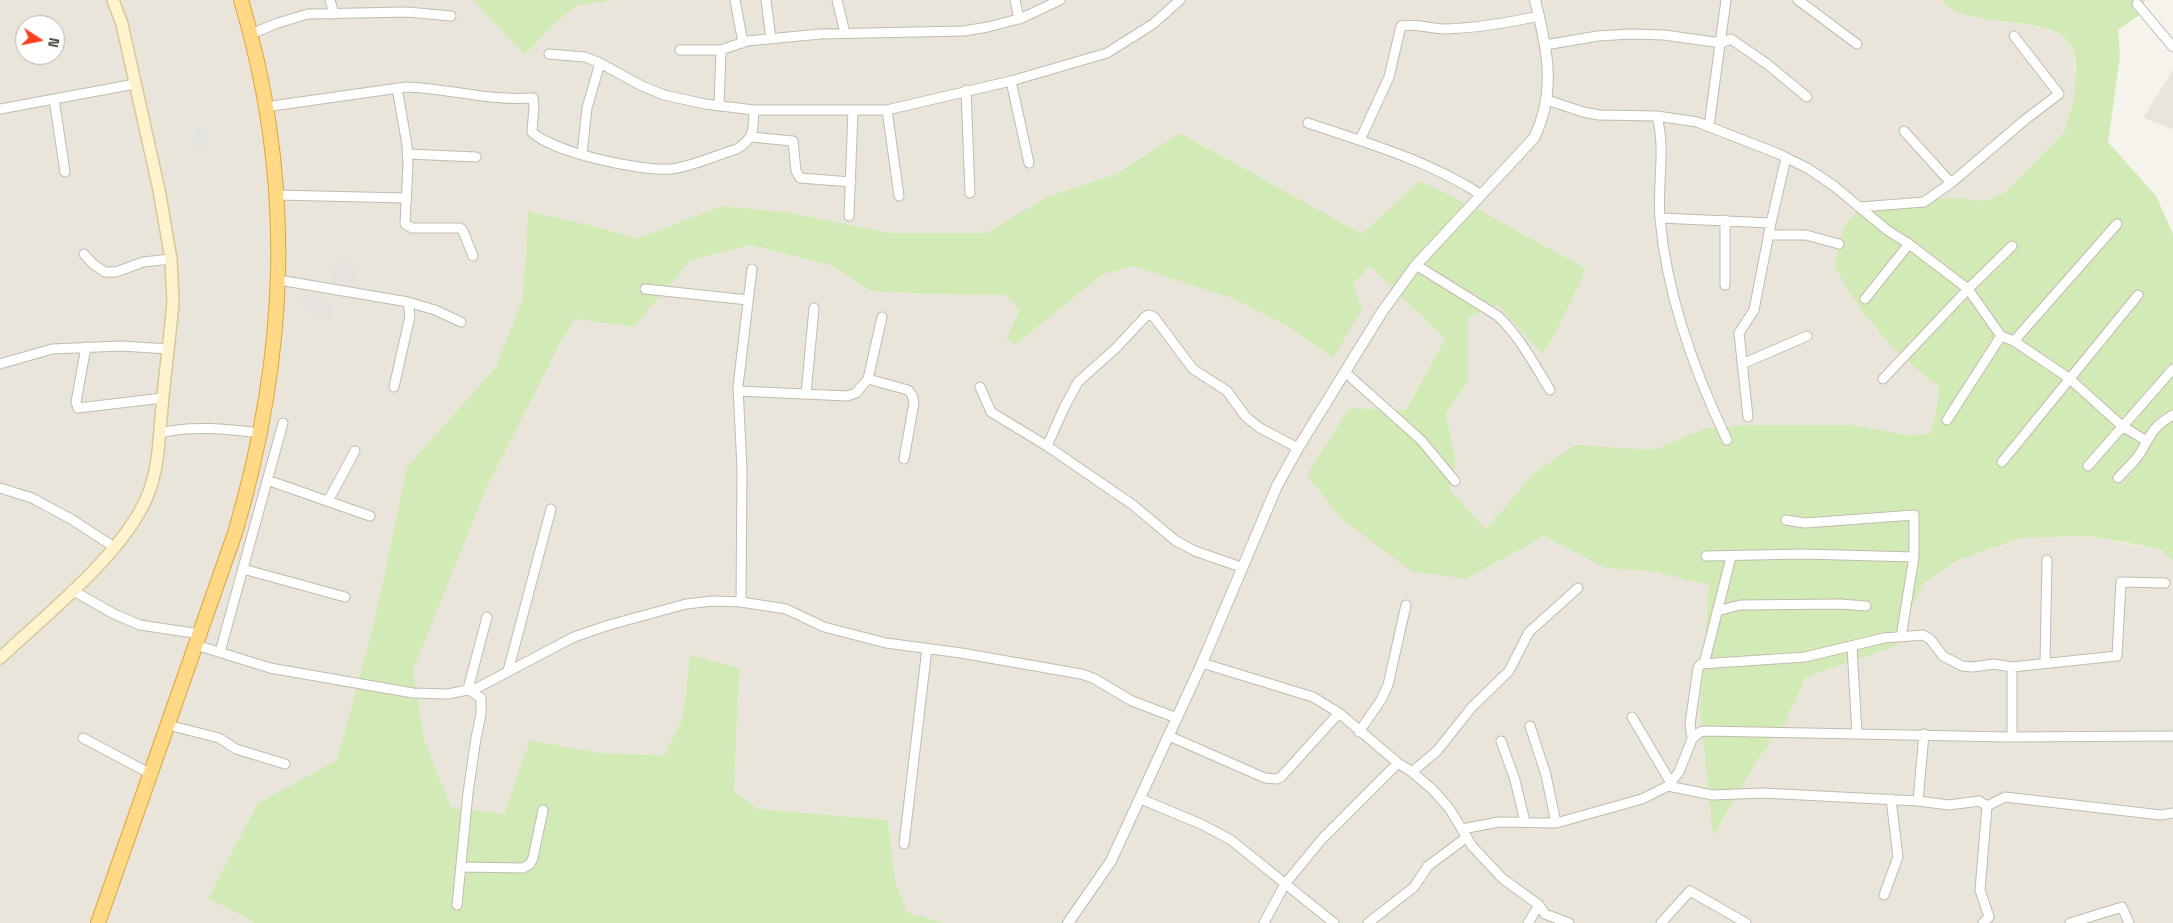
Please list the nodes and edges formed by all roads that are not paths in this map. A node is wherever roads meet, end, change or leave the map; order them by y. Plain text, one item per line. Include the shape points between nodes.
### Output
1 (113, 0) edge
2 (241, 0) edge
3 (330, 0) edge
4 (735, 0) edge
5 (766, 0) edge
6 (837, 0) edge
7 (1015, 0) edge
8 (1060, 0) edge
9 (1180, 0) edge
10 (1535, 0) edge
11 (1726, 0) edge
12 (1798, 0) edge
13 (2136, 4) dead end
14 (334, 14) junction
15 (451, 16) dead end
16 (1539, 16) junction
17 (1019, 19) junction
18 (845, 33) junction
19 (251, 34) junction
20 (2014, 36) dead end
21 (771, 39) junction
22 (743, 43) junction
23 (1721, 43) junction
24 (1857, 44) dead end
25 (1545, 45) junction
26 (2173, 47) edge
27 (680, 50) dead end
28 (720, 50) junction
29 (549, 54) dead end
30 (600, 63) junction
31 (1011, 81) junction
32 (134, 84) junction
33 (397, 88) junction
34 (966, 90) junction
35 (1807, 97) dead end
36 (54, 99) junction
37 (1547, 100) junction
38 (719, 106) junction
39 (265, 107) junction
40 (0, 109) edge
41 (754, 110) junction
42 (853, 110) junction
43 (887, 110) junction
44 (1657, 116) junction
45 (1308, 123) dead end
46 (1709, 126) junction
47 (1904, 130) dead end
48 (751, 137) junction
49 (1360, 140) junction
50 (407, 154) junction
51 (582, 154) junction
52 (476, 157) dead end
53 (1786, 158) junction
54 (1029, 163) dead end
55 (65, 172) dead end
56 (850, 182) junction
57 (1951, 183) junction
58 (970, 193) dead end
59 (1480, 194) junction
60 (277, 195) junction
61 (899, 196) dead end
62 (405, 198) junction
63 (1860, 207) junction
64 (849, 216) dead end
65 (1660, 218) junction
66 (1725, 220) junction
67 (1771, 223) junction
68 (2117, 224) dead end
69 (1768, 235) junction
70 (1839, 244) dead end
71 (1909, 244) junction
72 (2012, 246) dead end
73 (84, 254) dead end
74 (473, 256) dead end
75 (171, 259) junction
76 (1416, 265) junction
77 (752, 269) dead end
78 (279, 280) junction
79 (1726, 285) dead end
80 (646, 289) dead end
81 (1968, 289) junction
82 (2138, 295) dead end
83 (1865, 299) dead end
84 (748, 300) junction
85 (408, 302) junction
86 (814, 308) dead end
87 (882, 317) dead end
88 (460, 322) dead end
89 (1807, 336) dead end
90 (2002, 336) junction
91 (2014, 341) junction
92 (86, 347) junction
93 (168, 349) junction
94 (0, 364) edge
95 (1742, 364) junction
96 (2173, 369) edge
97 (1346, 373) junction
98 (868, 379) junction
99 (1882, 379) dead end
100 (2070, 379) junction
101 (394, 387) dead end
102 (980, 387) dead end
103 (1550, 390) dead end
104 (738, 391) junction
105 (806, 394) junction
106 (163, 398) junction
107 (2173, 415) edge
108 (1748, 418) dead end
109 (1947, 420) dead end
110 (283, 423) dead end
111 (2124, 427) junction
112 (160, 433) junction
113 (260, 433) junction
114 (1728, 440) dead end
115 (2146, 440) junction
116 (1047, 446) junction
117 (1298, 448) junction
118 (355, 451) dead end
119 (904, 459) dead end
120 (2002, 462) dead end
121 (2088, 466) dead end
122 (2118, 478) dead end
123 (267, 480) junction
124 (1455, 481) dead end
125 (0, 488) edge
126 (328, 501) junction
127 (551, 508) dead end
128 (370, 516) dead end
129 (1786, 520) dead end
130 (114, 547) junction
131 (1706, 556) dead end
132 (1731, 557) junction
133 (1914, 557) junction
134 (2047, 560) dead end
135 (1241, 567) junction
136 (243, 569) junction
137 (2165, 582) dead end
138 (1578, 588) dead end
139 (72, 590) junction
140 (345, 597) dead end
141 (741, 602) junction
142 (1406, 605) dead end
143 (1866, 606) dead end
144 (1717, 611) junction
145 (487, 617) dead end
146 (1901, 637) junction
147 (198, 639) junction
148 (1852, 647) junction
149 (927, 648) junction
150 (220, 652) junction
151 (0, 658) edge
152 (2045, 662) junction
153 (1202, 663) junction
154 (1704, 664) junction
155 (2012, 667) junction
156 (508, 671) junction
157 (468, 689) junction
158 (1339, 714) junction
159 (1632, 717) dead end
160 (1177, 718) junction
161 (168, 725) junction
162 (1530, 726) dead end
163 (1359, 732) junction
164 (1857, 733) junction
165 (1924, 734) junction
166 (1169, 736) junction
167 (2012, 736) junction
168 (2173, 736) edge
169 (83, 738) dead end
170 (1692, 739) junction
171 (1501, 742) dead end
172 (1398, 763) junction
173 (285, 764) dead end
174 (1412, 772) junction
175 (151, 774) junction
176 (1669, 784) junction
177 (1141, 799) junction
178 (1891, 800) junction
179 (1918, 801) junction
180 (1987, 806) junction
181 (543, 810) dead end
182 (2173, 813) edge
183 (1525, 822) junction
184 (1556, 823) junction
185 (1462, 829) junction
186 (1467, 837) junction
187 (904, 844) dead end
188 (461, 867) junction
189 (1285, 884) junction
190 (1884, 895) dead end
191 (457, 905) dead end
192 (1540, 905) junction
193 (98, 923) edge
194 (1068, 923) edge
195 (1264, 923) edge
196 (1334, 923) edge
197 (1368, 923) edge
198 (1528, 923) edge
199 (1569, 923) edge
200 (1661, 923) edge
201 (1746, 923) edge
202 (1983, 923) edge
203 (2070, 923) edge
204 (2129, 923) edge

1 - 32 main road via 122,24
2 - 19 highway
3 - 14 street
4 - 22 street
5 - 21 street
6 - 18 street
7 - 17 street
8 - 17 street
9 - 31 street via 1153,24 1107,53
10 - 16 street
11 - 23 street
12 - 24 street
13 - 26 street
14 - 15 street via 408,12
14 - 19 street via 297,16
16 - 25 street
16 - 49 street via 1469,28 1402,26 1389,77
17 - 18 street via 964,30
18 - 21 street
19 - 39 highway
20 - 57 street via 2059,94
21 - 22 street
22 - 28 street
23 - 25 street via 1631,34
23 - 35 street via 1731,39
23 - 46 street
25 - 37 street
27 - 28 street
28 - 38 street
29 - 30 street via 585,57
30 - 38 street via 664,95
30 - 51 street via 587,108
31 - 34 street
31 - 54 street
32 - 36 street
32 - 75 main road via 159,190
33 - 39 street
33 - 50 street
33 - 51 street via 421,87 491,98 532,98 532,132 555,146
34 - 43 street
34 - 58 street
36 - 40 street
36 - 55 street
37 - 44 street via 1599,115
37 - 59 street via 1534,138
38 - 41 street
39 - 60 highway
41 - 42 street
41 - 48 street
42 - 43 street
42 - 56 street
43 - 61 street
44 - 46 street
44 - 65 street via 1662,145
45 - 49 street
46 - 53 street
47 - 57 street
48 - 51 street via 737,149 670,170 618,164
48 - 56 street via 793,141 800,178
49 - 59 street via 1428,165
50 - 52 street
50 - 62 street
53 - 63 street via 1822,177
53 - 67 street
56 - 64 street
57 - 63 street via 1924,202
59 - 76 street
60 - 62 street
60 - 78 highway
62 - 74 street via 404,220 407,226 460,228
63 - 71 street
65 - 66 street
65 - 114 street via 1676,310 1696,368
66 - 67 street
66 - 79 street
67 - 69 street
68 - 91 street
69 - 70 street via 1806,235
69 - 95 street via 1754,310 1739,332
71 - 81 street
71 - 83 street
72 - 81 street
73 - 75 street via 105,272
75 - 93 main road via 173,302
76 - 97 street via 1382,312
76 - 103 street via 1498,316 1528,353
77 - 84 street
78 - 85 street
78 - 113 highway via 272,372
80 - 84 street
81 - 90 street
81 - 99 street
82 - 100 street
84 - 104 street
85 - 88 street
85 - 101 street via 410,316
86 - 105 street
87 - 98 street
89 - 95 street
90 - 91 street
90 - 109 street
91 - 100 street
92 - 93 street
92 - 94 street via 52,349
92 - 106 street via 76,402 78,408
93 - 106 main road
95 - 108 street
96 - 111 street
97 - 117 street
97 - 124 street via 1421,440
98 - 105 street via 856,393 848,396
98 - 119 street via 908,390 912,395 914,403
100 - 111 street
100 - 120 street
102 - 116 street via 991,412
104 - 105 street
104 - 141 street via 742,469
106 - 112 main road
107 - 115 street via 2161,422
110 - 123 street
111 - 115 street
111 - 121 street
112 - 113 street via 174,429
112 - 130 main road via 158,457 148,496 138,516
113 - 147 highway via 235,533
115 - 122 street via 2142,451
116 - 117 street via 1078,382 1149,315 1154,317 1193,369 1227,391 1246,417
116 - 135 street via 1133,505 1176,541
117 - 135 street via 1277,486
118 - 126 street
123 - 126 street
123 - 136 street
125 - 130 street via 32,498
126 - 128 street
127 - 156 street
129 - 133 street via 1805,523 1914,515
130 - 139 main road
131 - 132 street
132 - 133 street via 1803,554
132 - 144 street
133 - 146 street
134 - 152 street
135 - 153 street
136 - 140 street
136 - 150 street
137 - 152 street via 2121,582 2117,656
138 - 174 street via 1528,632 1509,671 1472,707 1437,751
139 - 147 street via 140,625
139 - 151 main road
141 - 149 street via 793,611 818,625 886,642
141 - 156 street via 686,604 609,625 574,637
142 - 163 street via 1388,685
143 - 144 street via 1740,605
144 - 154 street
145 - 157 street
146 - 148 street
146 - 155 street via 1923,635 1943,656 1962,666 1994,664
147 - 150 street
147 - 161 highway
148 - 154 street via 1805,657
148 - 164 street
149 - 160 street via 1081,674 1132,701
149 - 187 street
150 - 157 street via 270,668 413,693 448,694
152 - 155 street
153 - 158 street via 1313,697
153 - 160 street
154 - 170 street via 1698,668 1690,724
155 - 167 street
156 - 157 street via 477,688
157 - 188 street via 481,698 481,714 468,793
158 - 163 street
158 - 166 street via 1276,779 1265,778
159 - 176 street
160 - 166 street
161 - 173 street via 219,738 236,750
161 - 175 highway
162 - 184 street via 1546,775
163 - 172 street
164 - 165 street
164 - 170 street via 1711,731 1700,732
165 - 167 street
165 - 179 street
166 - 177 street
167 - 168 street
169 - 175 street
170 - 176 street via 1681,768
171 - 183 street
172 - 174 street
172 - 189 street via 1322,839
174 - 185 street via 1449,808
175 - 193 highway
176 - 178 street via 1712,795 1763,793
176 - 184 street via 1642,799
177 - 189 street via 1231,840
177 - 194 street via 1111,861
178 - 179 street
178 - 190 street via 1898,857
179 - 180 street via 1949,805 1979,801
180 - 182 street via 2005,797 2161,815
180 - 202 street via 1980,890 1989,917
181 - 188 street via 530,864 524,868
183 - 184 street
183 - 185 street
185 - 186 street
186 - 192 street via 1503,879
186 - 197 street via 1428,866 1414,887
188 - 191 street
189 - 195 street
189 - 196 street
192 - 198 street
192 - 199 street via 1545,914
200 - 201 street via 1690,891
203 - 204 street via 2122,907

